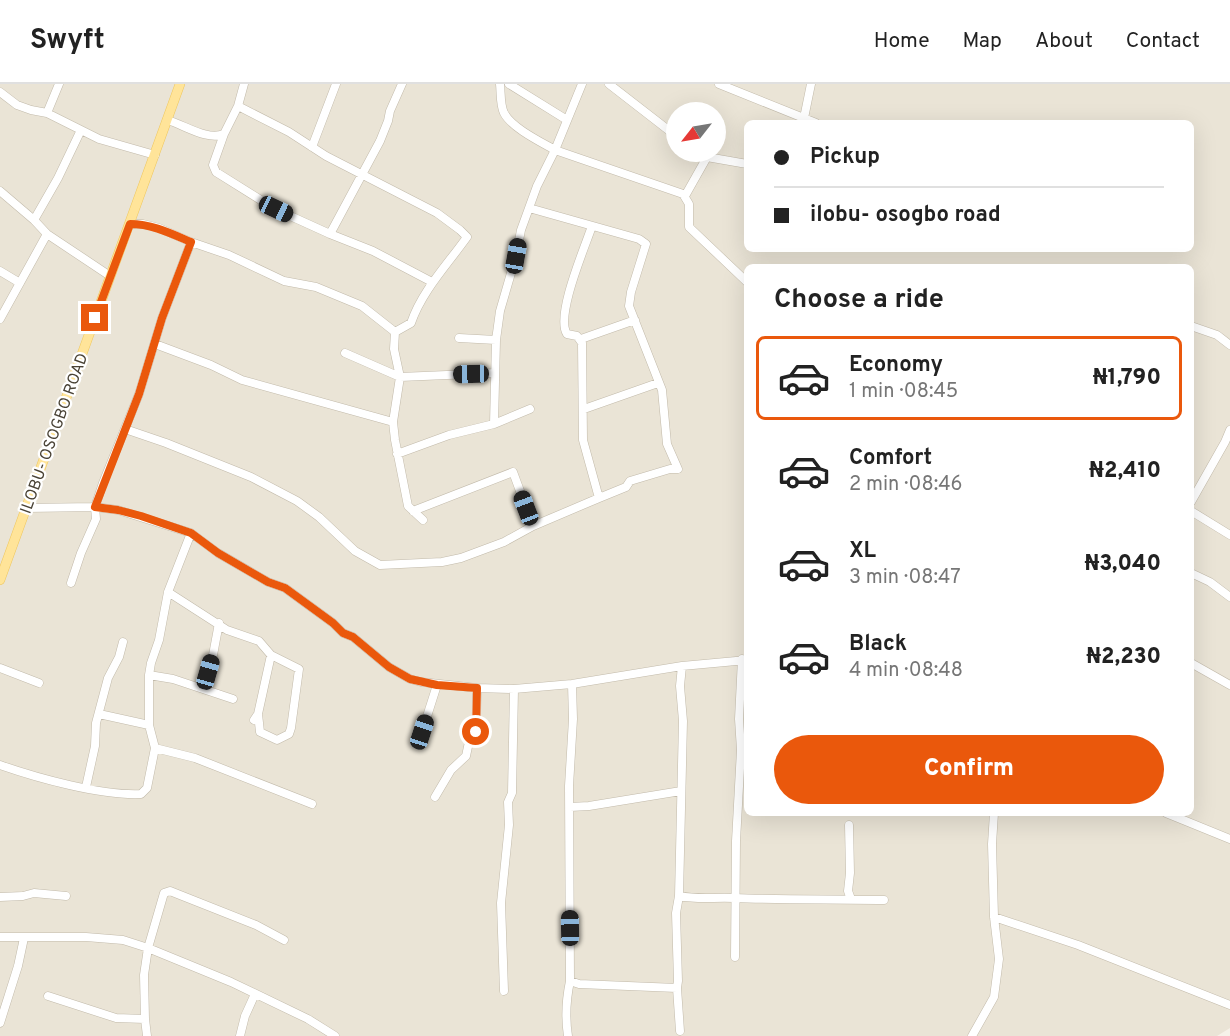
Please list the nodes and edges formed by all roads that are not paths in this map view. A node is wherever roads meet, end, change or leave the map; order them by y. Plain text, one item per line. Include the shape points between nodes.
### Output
1 (59, 84) edge
2 (180, 84) edge
3 (244, 84) edge
4 (336, 84) edge
5 (402, 84) edge
6 (500, 84) edge
7 (509, 84) edge
8 (582, 84) edge
9 (609, 84) edge
10 (719, 84) edge
11 (812, 84) edge
12 (0, 92) edge
13 (238, 106) junction
14 (46, 113) junction
15 (167, 120) junction
16 (567, 120) junction
17 (804, 120) edge
18 (666, 128) edge
19 (81, 130) junction
20 (224, 134) junction
21 (312, 147) junction
22 (555, 150) junction
23 (154, 155) junction
24 (726, 160) edge
25 (704, 162) edge
26 (744, 163) edge
27 (362, 173) junction
28 (0, 191) edge
29 (685, 196) junction
30 (529, 208) junction
31 (34, 220) junction
32 (130, 224) junction
33 (592, 226) junction
34 (47, 234) junction
35 (330, 234) junction
36 (191, 242) junction
37 (0, 271) edge
38 (110, 276) junction
39 (744, 279) edge
40 (432, 282) junction
41 (20, 283) junction
42 (0, 319) edge
43 (635, 320) junction
44 (1194, 327) edge
45 (395, 332) junction
46 (459, 338) dead end
47 (580, 339) junction
48 (496, 340) junction
49 (155, 345) junction
50 (1230, 345) edge
51 (345, 353) dead end
52 (494, 373) junction
53 (400, 377) junction
54 (658, 383) junction
55 (530, 409) dead end
56 (584, 409) junction
57 (393, 422) junction
58 (494, 424) junction
59 (125, 429) junction
60 (1230, 430) edge
61 (397, 454) junction
62 (1194, 497) edge
63 (599, 498) junction
64 (95, 507) junction
65 (26, 508) junction
66 (413, 511) junction
67 (1194, 513) edge
68 (423, 520) dead end
69 (533, 526) junction
70 (191, 533) junction
71 (1230, 535) edge
72 (1194, 574) edge
73 (0, 580) edge
74 (71, 583) dead end
75 (168, 592) junction
76 (1230, 597) edge
77 (219, 624) junction
78 (123, 642) dead end
79 (271, 655) junction
80 (744, 660) edge
81 (1194, 665) edge
82 (682, 666) junction
83 (0, 668) edge
84 (149, 675) junction
85 (39, 683) dead end
86 (572, 684) junction
87 (437, 685) junction
88 (1230, 685) edge
89 (744, 686) edge
90 (204, 688) junction
91 (477, 688) junction
92 (514, 689) junction
93 (233, 699) dead end
94 (99, 714) junction
95 (149, 725) junction
96 (422, 732) dead end
97 (155, 748) junction
98 (0, 765) edge
99 (86, 787) junction
100 (681, 791) junction
101 (435, 797) dead end
102 (312, 804) dead end
103 (570, 807) junction
104 (994, 816) edge
105 (1173, 816) edge
106 (849, 825) dead end
107 (1230, 839) edge
108 (66, 896) dead end
109 (679, 896) junction
110 (0, 897) edge
111 (736, 898) junction
112 (851, 899) junction
113 (884, 900) dead end
114 (994, 917) junction
115 (0, 937) edge
116 (24, 938) junction
117 (284, 940) dead end
118 (148, 948) junction
119 (735, 957) dead end
120 (570, 981) junction
121 (677, 988) junction
122 (504, 991) dead end
123 (255, 994) junction
124 (48, 996) dead end
125 (1230, 1005) edge
126 (145, 1019) junction
127 (0, 1023) edge
128 (680, 1031) dead end
129 (147, 1036) edge
130 (240, 1036) edge
131 (335, 1036) edge
132 (568, 1036) edge
133 (972, 1036) edge

1 - 14 street
2 - 15 main road, ILOBU- OSOGBO ROAD
3 - 13 street
4 - 21 street
5 - 27 street via 380,141
6 - 22 street via 508,119
7 - 16 street
8 - 16 street
9 - 18 street
10 - 17 street
11 - 17 street
12 - 14 street via 17,105
13 - 20 street
13 - 21 street
14 - 19 street
15 - 20 street via 206,135
15 - 23 main road, ILOBU- OSOGBO ROAD
16 - 22 street
19 - 23 street
19 - 31 street
20 - 35 street via 213,165 216,172 276,209
21 - 27 street
22 - 29 street
22 - 30 street
23 - 32 main road, ILOBU- OSOGBO ROAD
24 - 26 street
25 - 29 street
27 - 35 street
27 - 40 street via 437,213 467,237
28 - 31 street
29 - 39 street via 689,227
30 - 33 street
30 - 48 street via 500,311
31 - 34 street
32 - 36 street via 159,228
32 - 38 main road, ILOBU- OSOGBO ROAD
33 - 43 street via 646,244 631,292 629,306
33 - 47 street via 565,314 565,332
34 - 38 street
34 - 41 street
35 - 40 street
36 - 45 street via 230,255 284,281 316,287 362,306
36 - 49 street
37 - 41 street
38 - 65 main road, ILOBU- OSOGBO ROAD
40 - 45 street via 411,323
41 - 42 street
43 - 47 street
43 - 54 street
44 - 50 street via 1217,335
45 - 53 street
46 - 48 street
47 - 56 street
48 - 52 street
49 - 57 street via 242,380
49 - 59 street
51 - 53 street
52 - 53 street
52 - 58 street
53 - 57 street
54 - 56 street
54 - 63 street via 667,444 678,469 630,481 626,487
55 - 58 street
56 - 63 street via 583,440
57 - 61 street
58 - 61 street
59 - 64 street
59 - 69 street via 251,477 297,501 355,551 380,565 461,558
60 - 62 street
61 - 66 street via 408,506
63 - 69 street
64 - 65 street
64 - 70 street via 141,516
64 - 74 street via 96,519
65 - 73 main road, ILOBU- OSOGBO ROAD
66 - 68 street
66 - 69 street via 513,472
67 - 71 street
70 - 75 street
70 - 87 street via 218,553 285,588 401,674
72 - 76 street
75 - 77 street
75 - 84 street
77 - 79 street via 259,641
77 - 90 street
78 - 94 street
79 - 79 street via 256,717 260,732 277,740 289,734 291,728 299,669
80 - 82 street
81 - 88 street
82 - 86 street
82 - 100 street
83 - 85 street
84 - 90 street
84 - 95 street
86 - 92 street
86 - 103 street
87 - 91 street
87 - 96 street
89 - 111 street
90 - 93 street
91 - 92 street
91 - 101 street via 476,732 466,756 451,770
92 - 122 street via 512,793 508,802 501,903
94 - 95 street
94 - 99 street
95 - 97 street
97 - 99 street via 147,788 141,794
97 - 102 street via 195,758
98 - 99 street
100 - 103 street
100 - 109 street
103 - 120 street
104 - 114 street
105 - 107 street
106 - 112 street
108 - 110 street via 34,893
109 - 111 street via 697,900
109 - 121 street
111 - 112 street
111 - 119 street
112 - 113 street
114 - 125 street via 1078,945
114 - 133 street via 999,958 994,997
115 - 116 street
116 - 118 street via 113,938
116 - 127 street
117 - 118 street via 170,891 162,895
118 - 123 street
118 - 126 street
120 - 121 street
120 - 132 street
121 - 128 street
123 - 130 street
123 - 131 street
124 - 126 street via 116,1018
126 - 129 street

